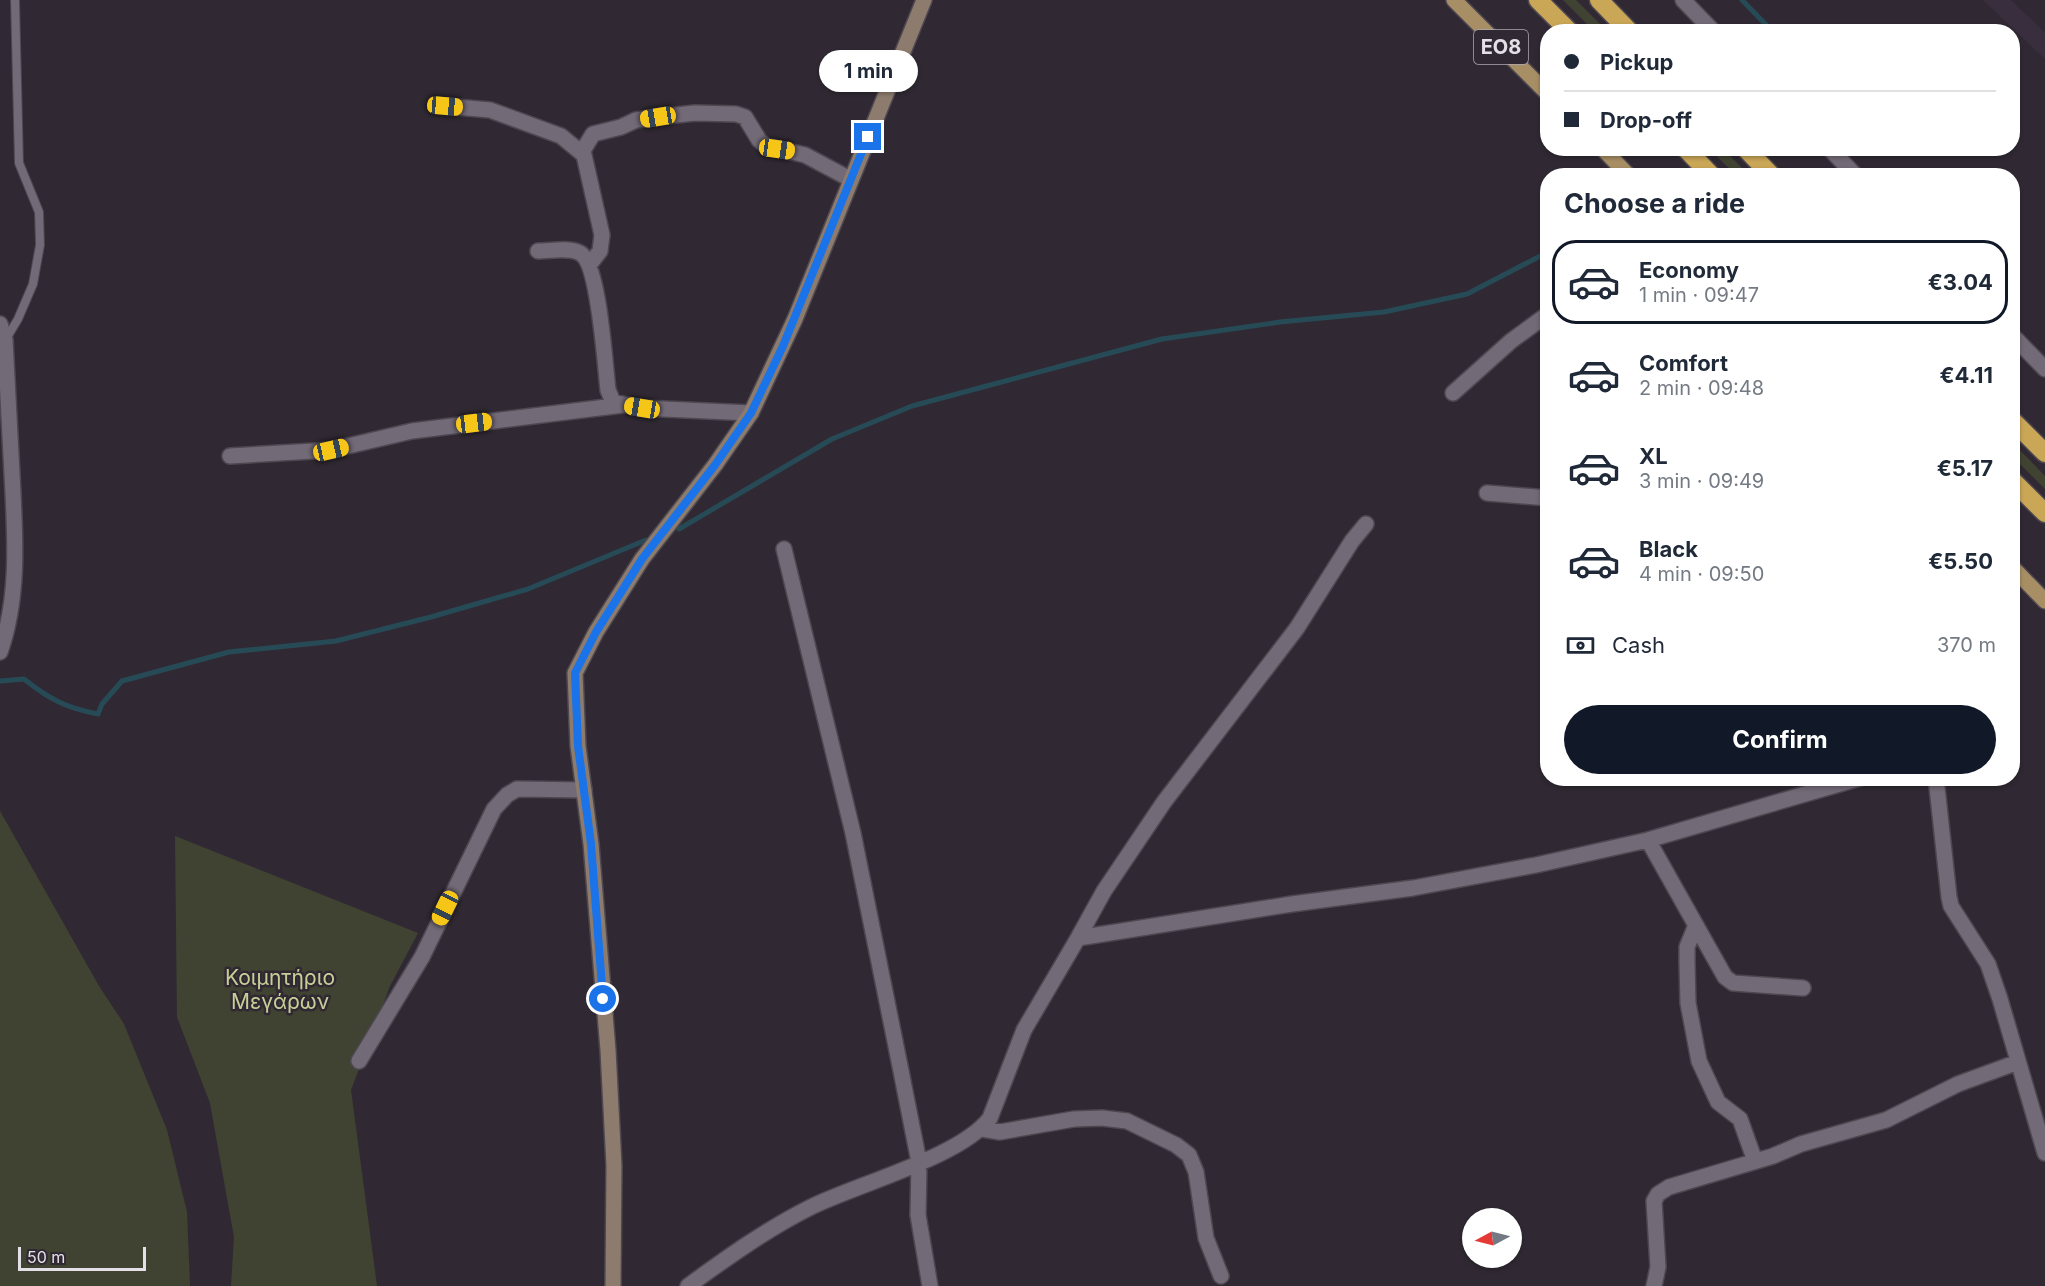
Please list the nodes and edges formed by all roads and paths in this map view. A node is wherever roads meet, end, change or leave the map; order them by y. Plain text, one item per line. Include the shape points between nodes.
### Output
1 (15, 0) edge
2 (924, 0) edge
3 (1454, 0) edge
4 (1538, 0) edge
5 (1599, 0) edge
6 (1683, 0) edge
7 (1562, 24) edge
8 (1622, 24) edge
9 (1706, 24) edge
10 (1540, 86) edge
11 (445, 106) dead end
12 (582, 152) junction
13 (1610, 156) edge
14 (1693, 156) edge
15 (1753, 156) edge
16 (1837, 156) edge
17 (1621, 168) edge
18 (1704, 168) edge
19 (1764, 168) edge
20 (1848, 168) edge
21 (850, 179) junction
22 (538, 251) dead end
23 (590, 264) junction
24 (1540, 320) edge
25 (0, 324) edge
26 (5, 340) junction
27 (2020, 343) edge
28 (2045, 369) edge
29 (1453, 393) dead end
30 (623, 405) junction
31 (751, 413) junction
32 (2020, 427) edge
33 (2045, 453) edge
34 (230, 456) dead end
35 (2020, 488) edge
36 (1487, 493) dead end
37 (1540, 497) edge
38 (2045, 513) edge
39 (1366, 524) dead end
40 (784, 549) dead end
41 (2020, 575) edge
42 (2045, 601) edge
43 (0, 652) edge
44 (1833, 786) edge
45 (1937, 786) edge
46 (584, 790) junction
47 (1648, 840) junction
48 (1695, 925) junction
49 (1078, 938) junction
50 (1803, 988) dead end
51 (359, 1061) dead end
52 (2018, 1062) junction
53 (982, 1129) junction
54 (2045, 1153) edge
55 (1755, 1161) junction
56 (919, 1162) junction
57 (1221, 1276) dead end
58 (613, 1286) edge
59 (688, 1286) edge
60 (930, 1286) edge
61 (1654, 1286) edge

1 - 26 lane via 19,163 39,212 40,245 33,284
2 - 21 street
3 - 10 main road, ΕΟ8
4 - 7 highway
5 - 8 highway
6 - 9 street
11 - 12 street via 490,110 561,136
12 - 21 street via 593,134 636,120 695,113 736,114 745,117 766,146 805,155
12 - 23 street via 602,235 600,250
13 - 17 main road
14 - 18 highway
15 - 19 highway
16 - 20 street
21 - 31 street via 791,328
22 - 23 street via 580,253
23 - 30 street via 608,390 613,402
24 - 29 street
25 - 26 street
26 - 43 street via 15,576 10,624
27 - 28 street
30 - 31 street
30 - 34 street via 412,431 331,450
31 - 46 street via 642,559 575,673
32 - 33 highway
35 - 38 highway
36 - 37 street
39 - 49 street via 1297,628 1164,802 1104,891
40 - 56 street via 853,833
41 - 42 main road
44 - 47 street
45 - 52 street via 1949,897 1988,964
46 - 51 street via 517,789 494,809 422,957
46 - 58 street via 614,1149
47 - 48 street
47 - 49 street via 1413,888
48 - 50 street via 1725,978 1733,983
48 - 55 street via 1687,947 1688,1003 1699,1061 1718,1102 1740,1119
49 - 53 street via 1024,1030 990,1118
52 - 54 street
52 - 55 street via 1958,1084 1886,1120
53 - 56 street
53 - 57 street via 1000,1132 1102,1118 1127,1121 1176,1145 1189,1155 1196,1172 1206,1238
55 - 61 street via 1689,1179 1658,1194 1654,1201 1658,1267
56 - 59 street via 812,1206 747,1243
56 - 60 street via 918,1215

